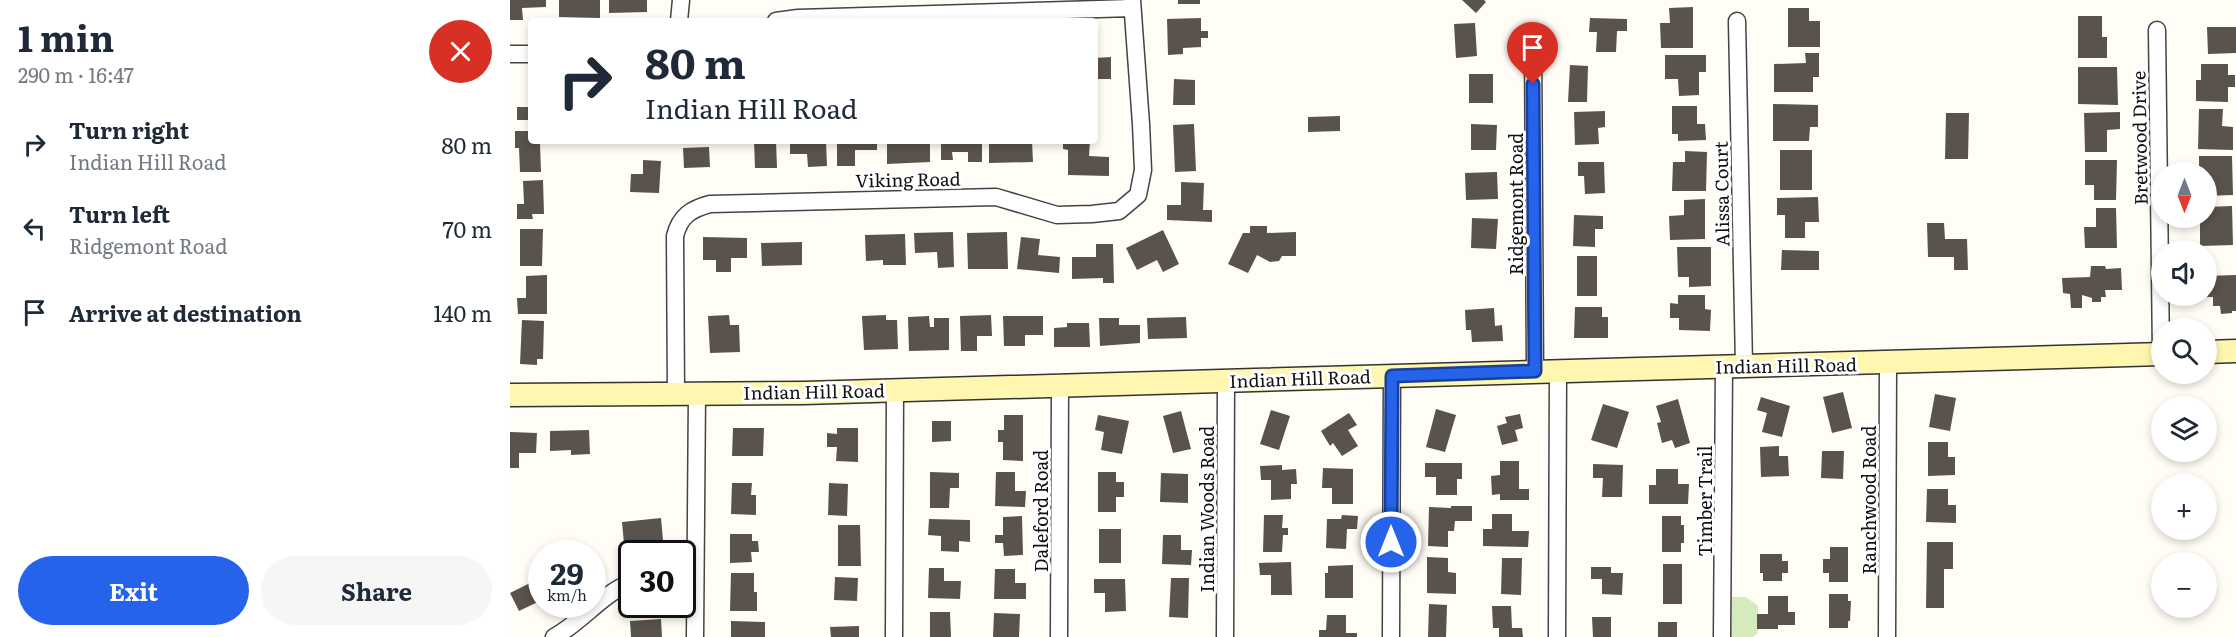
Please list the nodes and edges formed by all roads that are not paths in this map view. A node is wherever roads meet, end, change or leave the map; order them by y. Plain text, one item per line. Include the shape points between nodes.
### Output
1 (681, 0) edge
2 (1132, 4) edge
3 (679, 18) edge
4 (810, 18) edge
5 (1737, 21) dead end
6 (2157, 30) dead end
7 (1533, 37) dead end
8 (510, 54) edge
9 (528, 54) edge
10 (2161, 318) edge
11 (2236, 351) edge
12 (2217, 352) edge
13 (2151, 354) edge
14 (1888, 363) junction
15 (1734, 366) junction
16 (1546, 371) junction
17 (1392, 376) junction
18 (1226, 380) junction
19 (1060, 385) junction
20 (895, 390) junction
21 (686, 394) junction
22 (510, 395) edge
23 (688, 540) edge
24 (618, 590) edge
25 (693, 618) edge
26 (554, 637) edge
27 (695, 637) edge
28 (894, 637) edge
29 (1059, 637) edge
30 (1225, 637) edge
31 (1391, 637) edge
32 (1557, 637) edge
33 (1722, 637) edge
34 (1887, 637) edge

1 - 3 street
2 - 4 street
2 - 21 street, Viking Road via 1143,170 1133,201 1110,213 1057,215 996,196 698,207 682,218 673,248
5 - 15 street, Alissa Court
6 - 10 street, Bretwood Drive
7 - 16 street, Ridgemont Road
8 - 9 street
11 - 12 street
13 - 14 street, Indian Hill Road
14 - 15 street, Indian Hill Road
14 - 34 street, Ranchwood Road
15 - 16 street, Indian Hill Road
15 - 33 street, Timber Trail
16 - 17 street, Indian Hill Road
16 - 32 street, Ridgemont Road
17 - 18 street, Indian Hill Road
17 - 31 street
18 - 19 street, Indian Hill Road
18 - 30 street, Indian Woods Road
19 - 20 street, Indian Hill Road
19 - 29 street, Daleford Road
20 - 21 street, Indian Hill Road
20 - 28 street
21 - 22 street, Indian Hill Road
21 - 23 street
24 - 26 street
25 - 27 street

